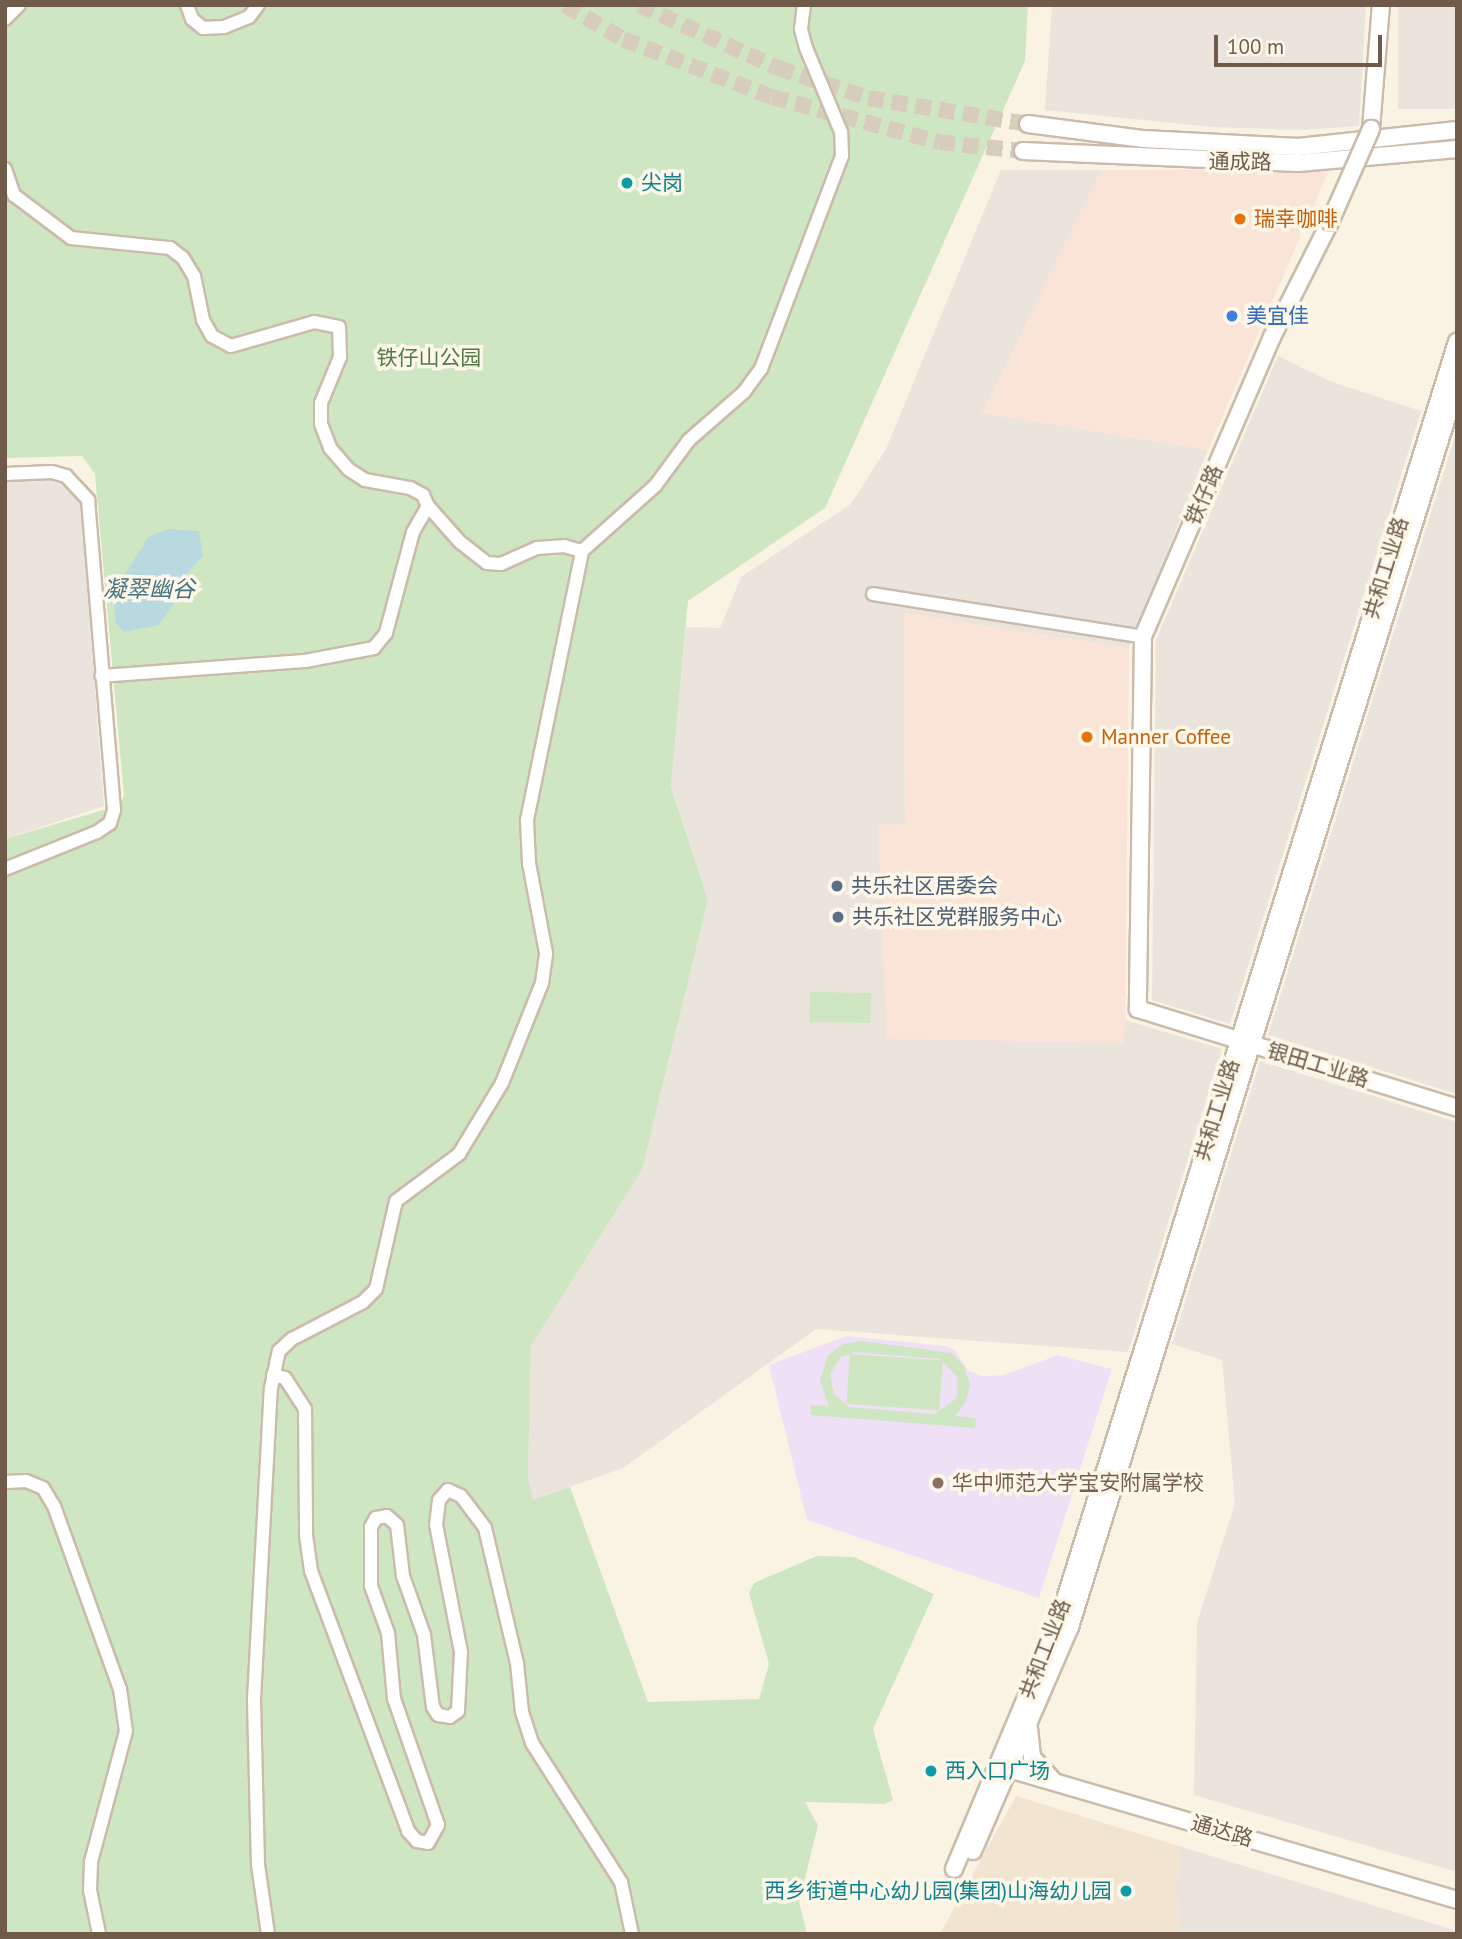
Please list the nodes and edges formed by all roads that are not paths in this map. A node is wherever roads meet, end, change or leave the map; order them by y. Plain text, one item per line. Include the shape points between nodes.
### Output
1 (19, 5) edge
2 (187, 5) edge
3 (258, 5) edge
4 (804, 5) edge
5 (1381, 5) edge
6 (5, 19) edge
7 (1028, 124) tunnel mouth
8 (1457, 130) edge
9 (1023, 151) tunnel mouth
10 (1453, 151) edge
11 (5, 169) edge
12 (1457, 342) edge
13 (1457, 385) edge
14 (5, 474) edge
15 (428, 506) junction
16 (582, 551) junction
17 (873, 594) dead end
18 (1143, 637) junction
19 (103, 677) junction
20 (5, 869) edge
21 (1138, 1009) joint
22 (1245, 1042) junction
23 (1457, 1108) edge
24 (279, 1376) junction
25 (5, 1482) edge
26 (1034, 1710) junction
27 (1003, 1767) junction
28 (1068, 1786) junction
29 (960, 1867) dead end
30 (1451, 1899) edge
31 (99, 1934) edge
32 (268, 1934) edge
33 (632, 1934) edge

1 - 6 street
2 - 3 street via 192,19 203,28 224,27 249,17
4 - 16 street via 801,29 841,132 842,156 761,369 744,392 689,440 655,486
5 - 18 street, 铁仔路, bridge via 1371,129 1272,337
7 - 8 street, 通成路 via 1144,139 1298,147
9 - 10 street, 通成路 via 1298,163
11 - 15 street via 14,195 71,238 170,248 183,258 194,276 203,320 212,336 231,346 314,322 339,327 341,357 321,403 321,425 330,448 365,480 410,488 423,495
12 - 22 street, 共和工业路
13 - 22 street, 共和工业路
14 - 19 street via 52,472 66,476 88,500
15 - 16 street via 460,542 487,563 501,564 537,548 564,546
15 - 19 street via 413,532 386,633 374,648 305,661
16 - 24 street via 527,820 529,863 546,953 542,983 502,1083 459,1154 396,1201 376,1289 363,1302 292,1339 279,1351
17 - 18 street
18 - 21 street, 铁仔路
19 - 20 street via 114,810 110,823
21 - 22 street, 银田工业路
22 - 23 street, 银田工业路
22 - 26 street, 共和工业路 via 1070,1627
22 - 27 street, 共和工业路 via 1058,1622
24 - 32 street via 254,1699 258,1865
24 - 33 street via 305,1409 311,1571 408,1831 417,1841 428,1843 438,1825 394,1699 388,1633 371,1586 369,1558 376,1518 387,1516 397,1525 402,1576 424,1635 433,1707 438,1715 450,1717 458,1711 461,1652 439,1547 439,1500 449,1490 478,1514 511,1633 522,1712 549,1768 621,1882
25 - 31 street via 26,1481 43,1488 54,1506 121,1689 126,1731 91,1862 90,1890
26 - 27 street, 共和工业路
26 - 28 street via 1028,1734 1032,1758 1046,1775
27 - 28 street, 通达路
27 - 29 street, 共和工业路
28 - 30 street, 通达路

